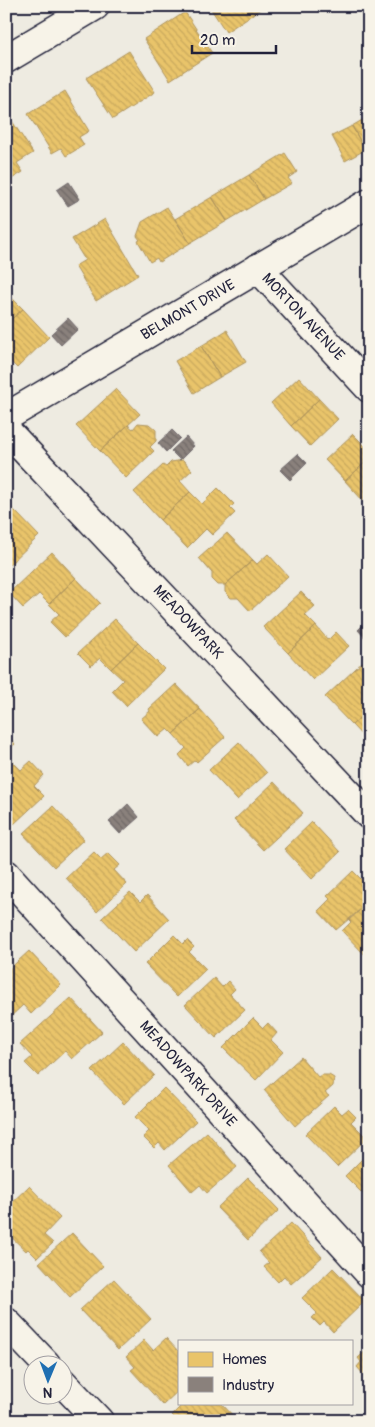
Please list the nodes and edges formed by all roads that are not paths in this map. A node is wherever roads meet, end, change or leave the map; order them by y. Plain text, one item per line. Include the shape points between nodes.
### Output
1 (95, 6) edge
2 (6, 59) edge
3 (369, 203) edge
4 (258, 268) junction
5 (369, 388) edge
6 (6, 417) edge
7 (6, 430) edge
8 (369, 815) edge
9 (6, 874) edge
10 (369, 1273) edge
11 (6, 1322) edge
12 (36, 1354) edge
13 (72, 1393) edge
14 (98, 1421) edge

1 - 2 street
3 - 4 street, BELMONT DRIVE
4 - 5 street, MORTON AVENUE
4 - 6 street, BELMONT DRIVE
7 - 8 street, MEADOWPARK
9 - 10 street, MEADOWPARK DRIVE
11 - 12 street
13 - 14 street

